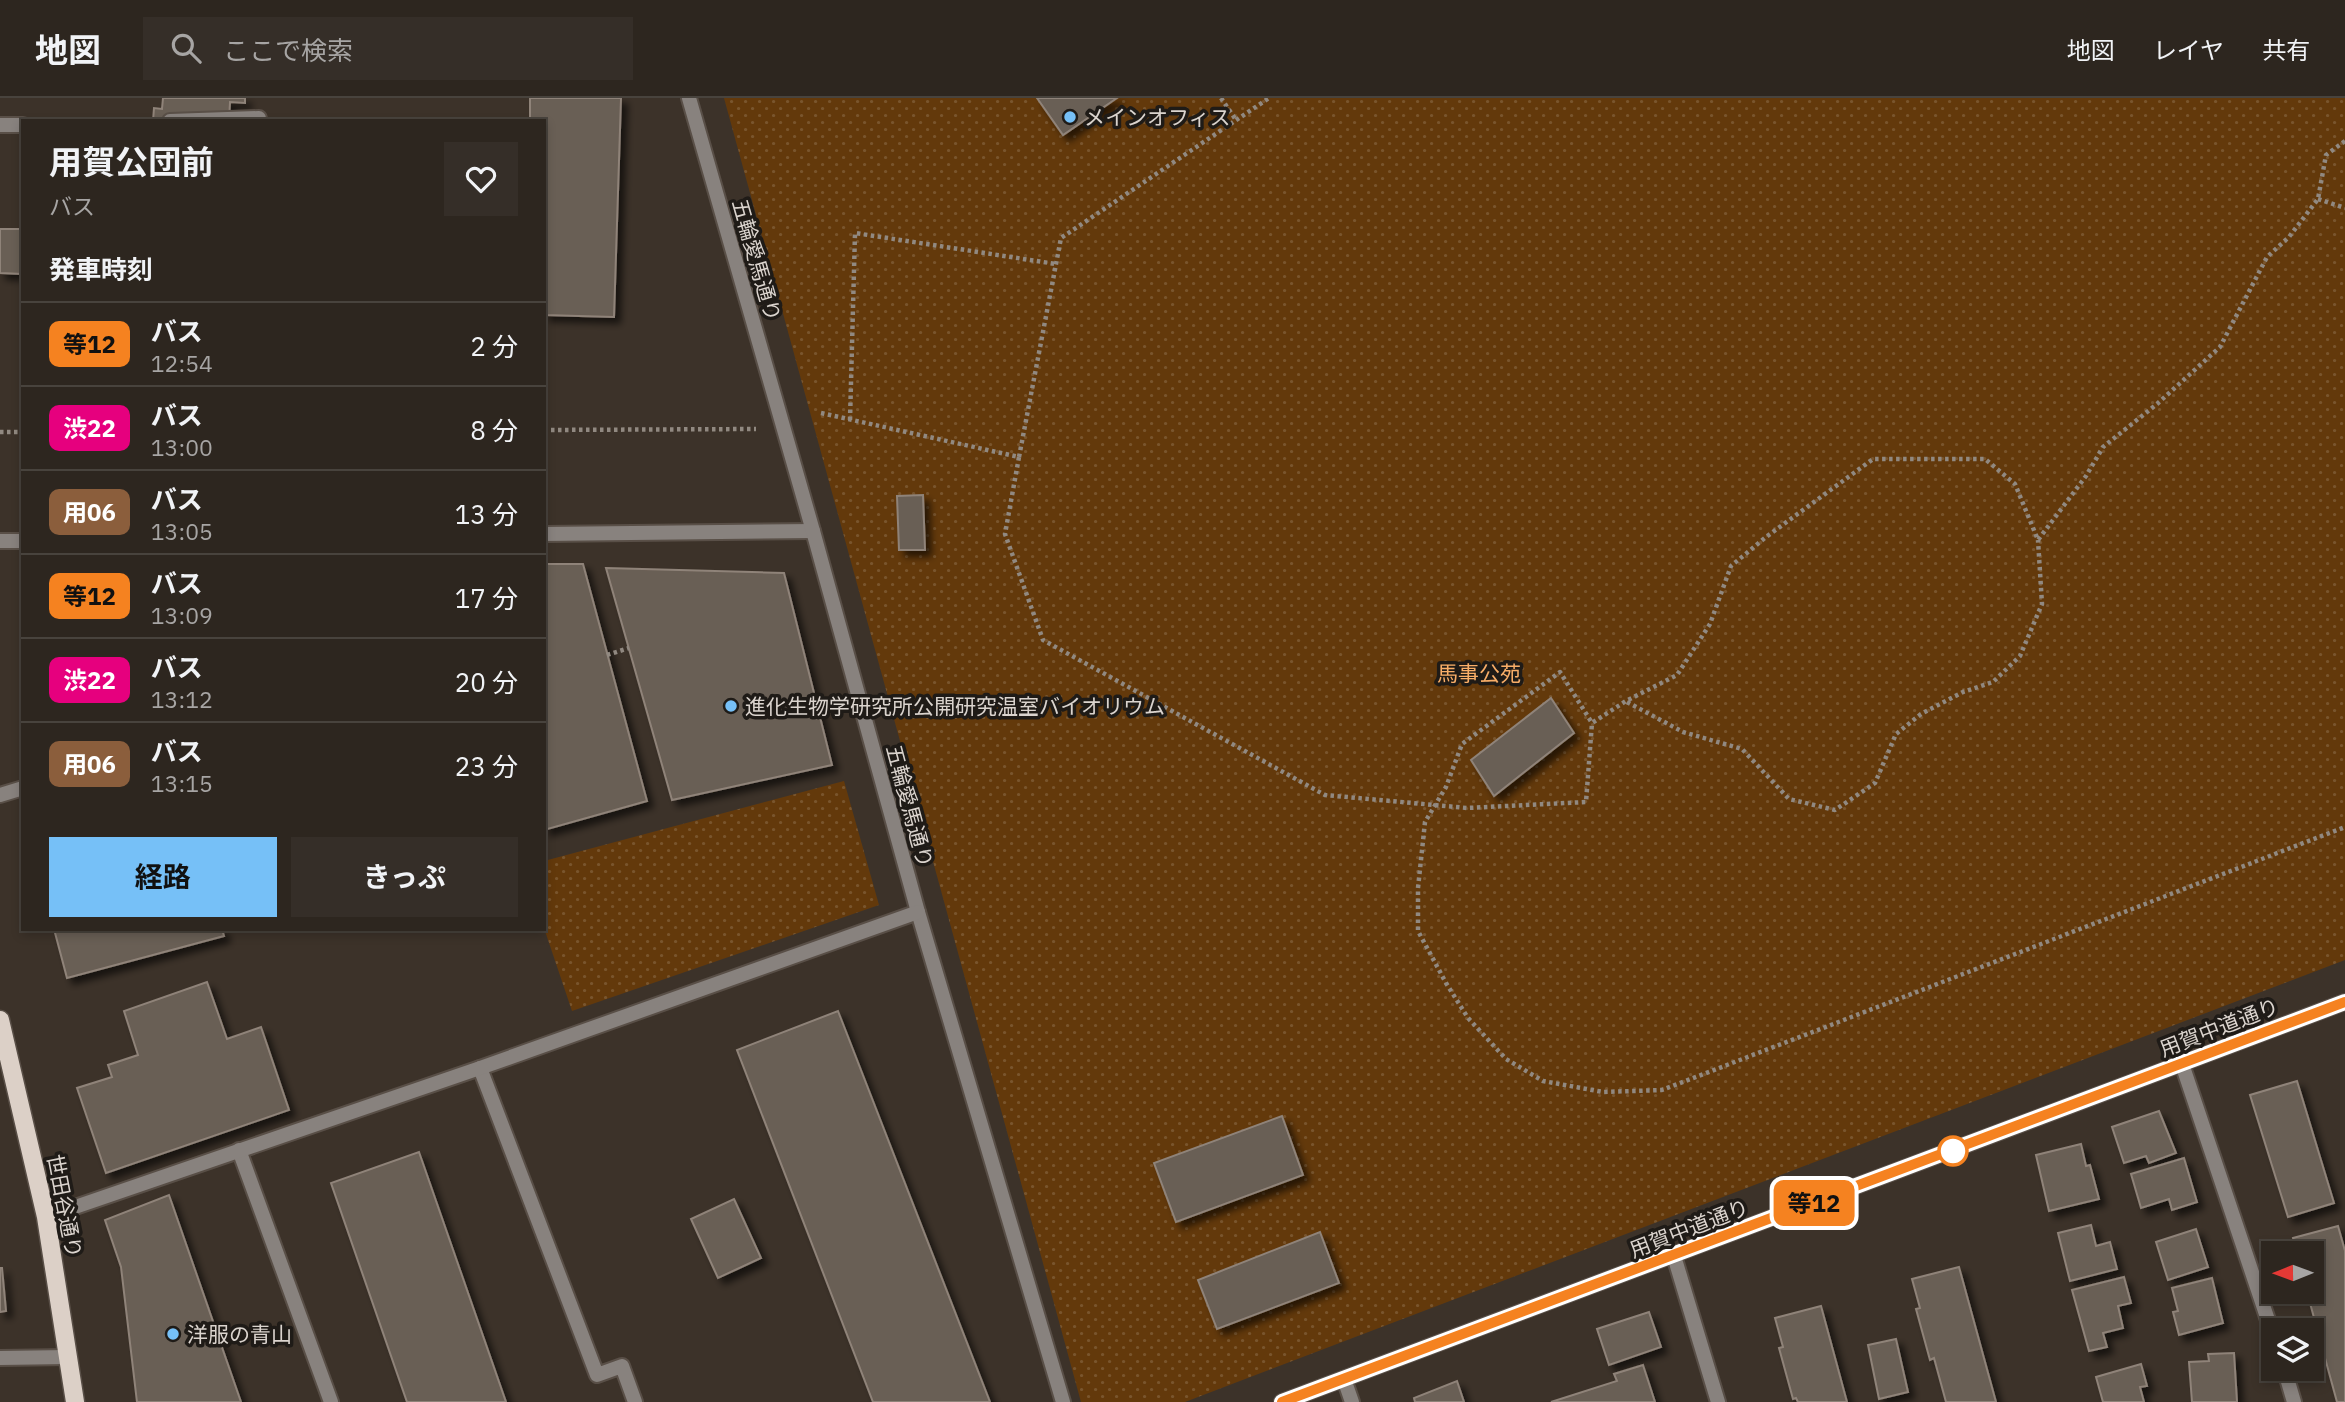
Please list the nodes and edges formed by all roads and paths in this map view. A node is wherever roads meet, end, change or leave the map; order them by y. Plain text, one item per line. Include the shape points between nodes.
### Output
1 (689, 98) edge
2 (1221, 98) edge
3 (1269, 98) edge
4 (259, 118) dead end
5 (229, 119) edge
6 (1236, 120) junction
7 (0, 125) edge
8 (21, 125) edge
9 (2345, 141) edge
10 (2318, 199) junction
11 (2345, 208) edge
12 (1056, 264) junction
13 (821, 413) dead end
14 (850, 419) junction
15 (768, 429) dead end
16 (546, 430) edge
17 (0, 432) edge
18 (21, 432) edge
19 (1019, 457) junction
20 (813, 531) junction
21 (546, 534) edge
22 (2038, 540) junction
23 (0, 541) edge
24 (21, 541) edge
25 (629, 648) dead end
26 (607, 655) dead end
27 (1626, 701) junction
28 (1592, 723) junction
29 (21, 789) edge
30 (0, 795) edge
31 (1435, 805) junction
32 (2345, 827) edge
33 (918, 912) junction
34 (2345, 1002) edge
35 (0, 1020) edge
36 (5, 1063) edge
37 (2182, 1064) junction
38 (480, 1068) junction
39 (239, 1150) junction
40 (46, 1217) junction
41 (1674, 1256) junction
42 (2267, 1318) edge
43 (68, 1357) junction
44 (0, 1358) edge
45 (1345, 1379) junction
46 (2288, 1381) edge
47 (75, 1402) edge
48 (331, 1402) edge
49 (635, 1402) edge
50 (1063, 1402) edge
51 (1282, 1402) edge
52 (1352, 1402) edge
53 (1718, 1402) edge
54 (2294, 1402) edge

1 - 20 street, 五輪愛馬通り
2 - 6 path
3 - 6 path
4 - 5 street
6 - 12 path via 1060,238
7 - 8 street
9 - 10 path via 2326,155
10 - 11 path
10 - 22 path via 2267,257 2220,347 2103,447
12 - 14 path via 855,233
12 - 19 path
13 - 14 path
14 - 19 path
15 - 16 path
17 - 18 path
19 - 31 path via 1005,534 1043,640 1325,795
20 - 21 street
20 - 33 street, 五輪愛馬通り
22 - 27 path via 2015,484 1984,459 1872,459 1731,566 1710,624 1677,675
22 - 27 path via 2042,604 2020,656 1993,682 1921,714 1896,734 1875,783 1835,810 1789,799 1742,749 1683,732
23 - 24 street
25 - 26 path
27 - 28 path
28 - 31 path via 1586,802 1467,808
28 - 31 path via 1560,672 1462,744
29 - 30 street
31 - 32 path via 1425,822 1418,931 1446,983 1468,1018 1506,1059 1543,1082 1603,1092 1662,1090
33 - 38 street
33 - 50 street, 五輪愛馬通り
34 - 37 street, 用賀中道通り
35 - 36 main road, 世田谷通り
36 - 40 main road, 世田谷通り
37 - 41 street, 用賀中道通り
37 - 42 street
38 - 39 street
38 - 49 street via 597,1375 622,1366
39 - 40 street
39 - 48 street
40 - 43 main road, 世田谷通り
41 - 45 street, 用賀中道通り
41 - 53 street
43 - 44 street
43 - 47 main road, 世田谷通り
45 - 51 street, 用賀中道通り
45 - 52 street
46 - 54 street

